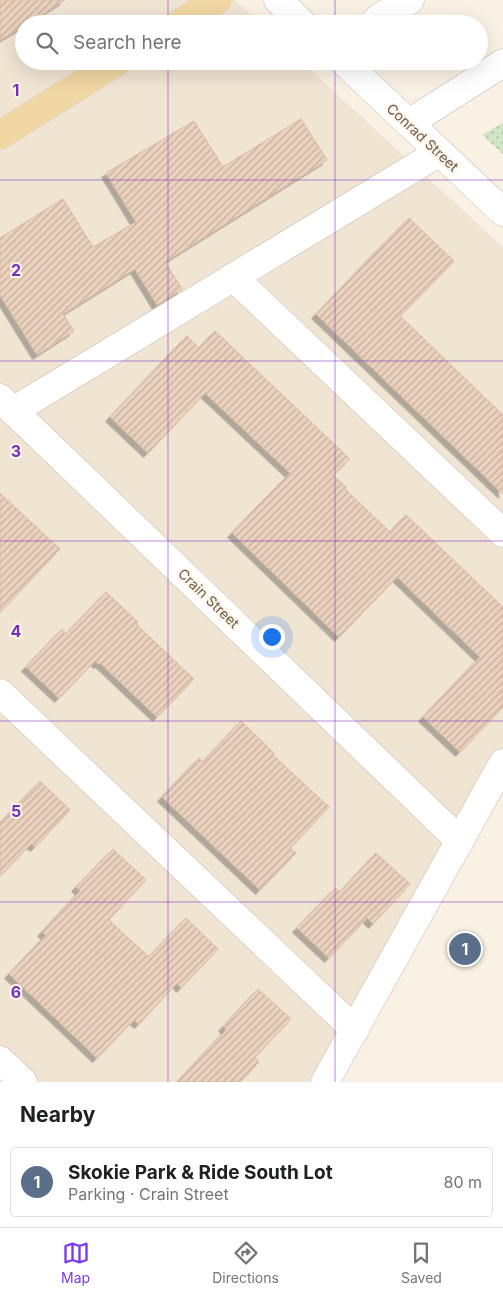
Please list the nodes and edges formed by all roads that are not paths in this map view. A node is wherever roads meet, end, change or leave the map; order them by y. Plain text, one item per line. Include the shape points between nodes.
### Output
1 (217, 0) edge
2 (278, 0) edge
3 (410, 0) edge
4 (193, 15) edge
5 (294, 15) edge
6 (384, 15) edge
7 (503, 63) edge
8 (103, 70) edge
9 (352, 70) edge
10 (409, 124) junction
11 (0, 134) edge
12 (440, 152) junction
13 (503, 212) edge
14 (233, 277) junction
15 (7, 404) edge
16 (503, 533) edge
17 (0, 694) edge
18 (503, 763) edge
19 (460, 841) junction
20 (355, 1030) junction
21 (0, 1060) edge
22 (24, 1082) edge
23 (325, 1082) edge

1 - 4 main road
2 - 5 street
3 - 6 street
7 - 10 street
8 - 11 main road
9 - 10 street, Conrad Street
10 - 12 street, Conrad Street
12 - 13 street, Conrad Street
12 - 14 street
14 - 15 street
14 - 16 street
15 - 19 street, Crain Street
17 - 20 street
18 - 19 street
19 - 20 street
20 - 23 street
21 - 22 street

